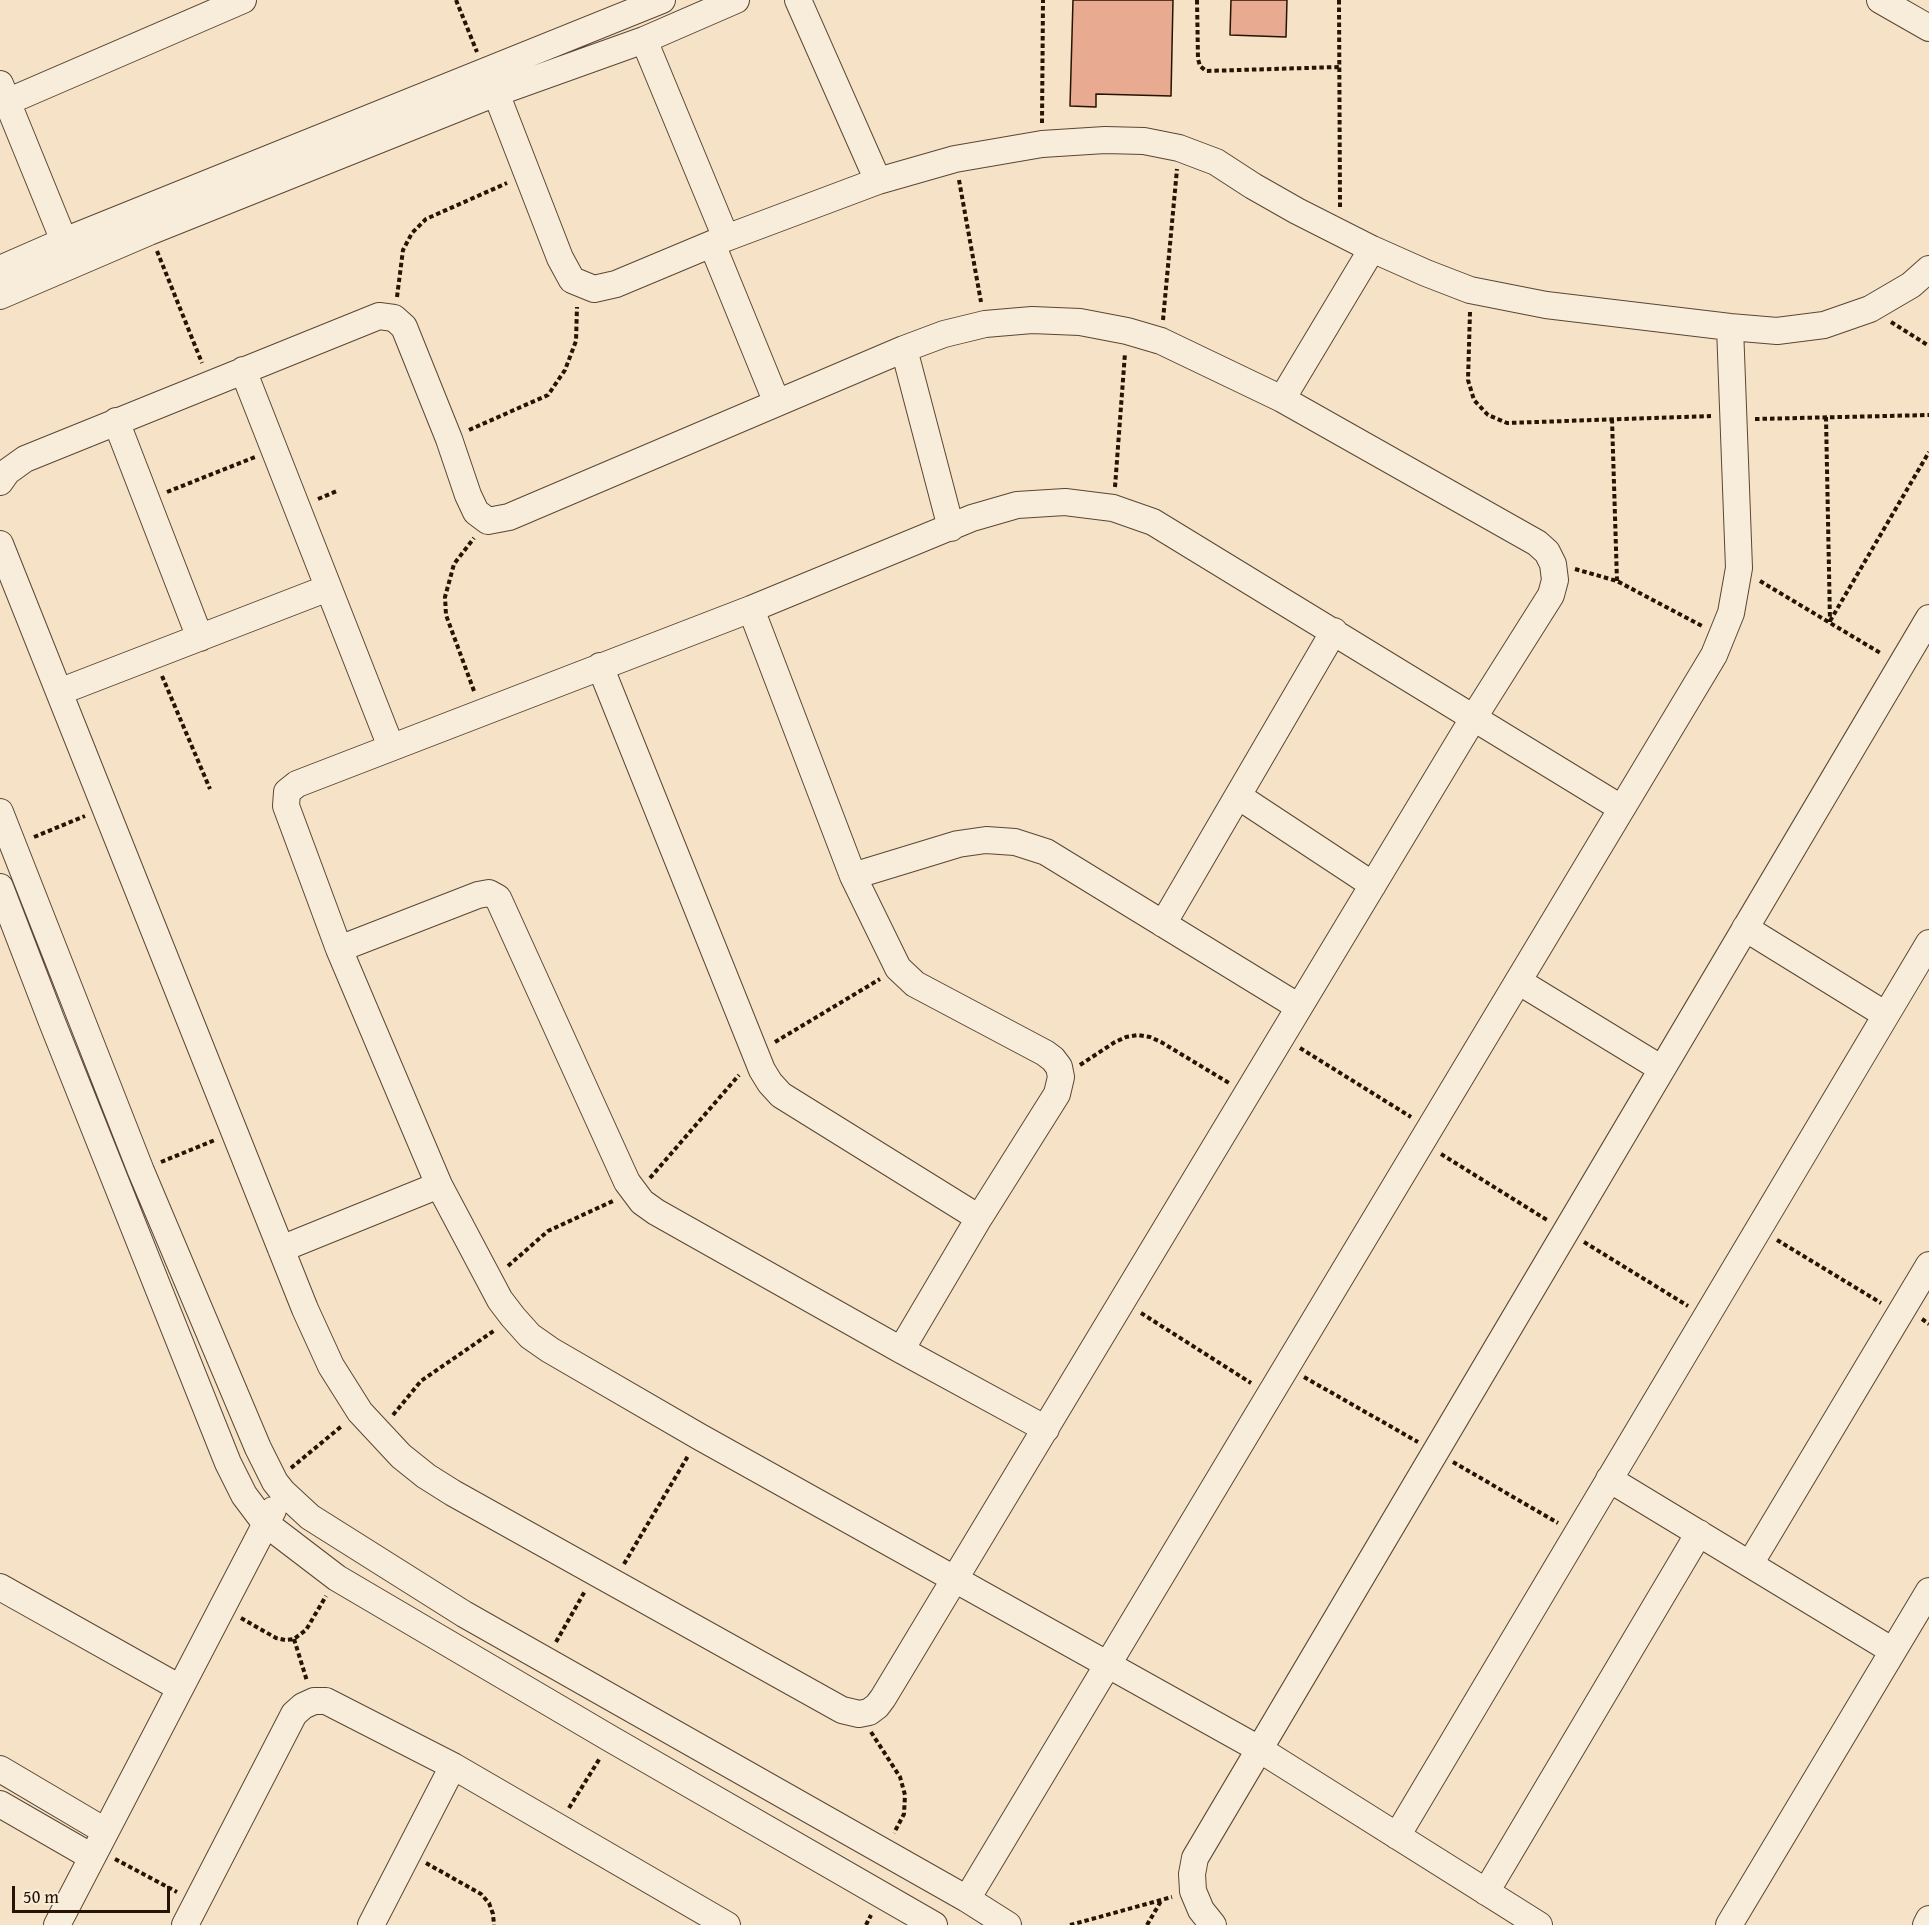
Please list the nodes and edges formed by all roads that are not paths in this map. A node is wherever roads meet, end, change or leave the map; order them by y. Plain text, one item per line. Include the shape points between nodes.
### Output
1 (243, 0) edge
2 (662, 0) edge
3 (736, 0) edge
4 (798, 0) edge
5 (1880, 0) edge
6 (1929, 28) edge
7 (644, 40) junction
8 (490, 82) junction
9 (3, 97) edge
10 (878, 181) junction
11 (64, 241) junction
12 (719, 241) junction
13 (1372, 249) junction
14 (0, 269) edge
15 (1929, 269) edge
16 (0, 296) edge
17 (1730, 327) junction
18 (904, 349) junction
19 (243, 370) junction
20 (1282, 399) junction
21 (777, 403) junction
22 (116, 421) junction
23 (0, 482) edge
24 (951, 528) junction
25 (0, 544) edge
26 (328, 588) junction
27 (751, 609) junction
28 (1929, 618) edge
29 (1334, 631) junction
30 (200, 638) junction
31 (600, 666) junction
32 (59, 692) junction
33 (1474, 717) junction
34 (391, 747) junction
35 (1238, 796) junction
36 (1621, 808) junction
37 (0, 812) edge
38 (853, 876) junction
39 (1373, 885) junction
40 (0, 887) edge
41 (1163, 924) junction
42 (1745, 928) junction
43 (1929, 943) edge
44 (339, 949) junction
45 (1518, 981) junction
46 (1299, 1007) junction
47 (1886, 1015) junction
48 (1662, 1069) junction
49 (439, 1185) junction
50 (979, 1218) junction
51 (281, 1249) junction
52 (1929, 1265) edge
53 (901, 1350) junction
54 (1046, 1429) junction
55 (1610, 1479) junction
56 (279, 1487) junction
57 (265, 1523) junction
58 (1699, 1533) junction
59 (1750, 1564) junction
60 (954, 1579) junction
61 (0, 1587) edge
62 (1929, 1591) edge
63 (1893, 1651) junction
64 (1108, 1665) junction
65 (180, 1688) junction
66 (1259, 1749) junction
67 (453, 1766) junction
68 (0, 1769) edge
69 (0, 1804) edge
70 (1397, 1836) junction
71 (97, 1846) junction
72 (1486, 1892) junction
73 (967, 1899) junction
74 (191, 1914) edge
75 (1929, 1919) edge
76 (57, 1925) edge
77 (371, 1925) edge
78 (727, 1925) edge
79 (934, 1925) edge
80 (1008, 1925) edge
81 (1213, 1925) edge
82 (1539, 1925) edge
83 (1729, 1925) edge
84 (1926, 1925) edge

1 - 9 street
2 - 8 street
3 - 7 street
4 - 10 street
5 - 6 street
7 - 8 street
7 - 12 street
8 - 11 street
8 - 12 street via 572,280 594,289 615,284
8 - 16 street
9 - 11 street
10 - 12 street
10 - 13 street via 955,159 1042,144 1144,141 1179,148 1216,162
11 - 14 street
12 - 21 street
13 - 17 street via 1470,290 1546,305
13 - 20 street
15 - 17 street via 1911,285 1870,309 1824,325 1777,331
17 - 36 street via 1739,568 1731,613 1714,655
18 - 20 street via 985,324 1068,321 1161,341
18 - 21 street
18 - 24 street
19 - 21 street via 379,316 394,318 404,327 476,512 488,521 508,517
19 - 22 street
19 - 26 street
20 - 33 street via 1547,552 1555,580 1551,595
22 - 23 street via 25,459
22 - 30 street
24 - 27 street
24 - 29 street via 1017,505 1065,502 1113,508 1153,522
25 - 32 street
26 - 30 street
26 - 34 street
27 - 31 street
27 - 38 street
28 - 42 street
29 - 33 street
29 - 35 street
30 - 32 street
31 - 34 street
31 - 50 street via 762,1070 781,1095
32 - 51 street
33 - 36 street
33 - 39 street
34 - 44 street via 297,784 287,792 286,806
35 - 39 street
35 - 41 street
36 - 45 street
37 - 56 street via 141,1171 258,1448
38 - 41 street via 958,844 986,840 1015,842 1046,852
38 - 50 street via 898,968 915,984 1045,1053 1059,1067 1057,1094
39 - 46 street
40 - 57 street via 228,1463 244,1495
41 - 46 street
42 - 47 street
42 - 48 street
43 - 47 street
44 - 49 street
44 - 53 street via 478,895 489,893 498,898 632,1191 656,1212
45 - 48 street
45 - 64 street
46 - 54 street
47 - 55 street
48 - 66 street
49 - 51 street
49 - 60 street via 500,1300 530,1336 700,1437
50 - 53 street
51 - 60 street via 331,1366 360,1412 401,1456 426,1476 842,1710 859,1714 877,1706
52 - 59 street
53 - 54 street
54 - 60 street
55 - 58 street
55 - 70 street
56 - 57 street
56 - 73 street via 320,1523 464,1614
57 - 65 street
57 - 79 street via 337,1578
58 - 59 street
58 - 72 street
59 - 63 street
60 - 64 street
61 - 65 street
62 - 63 street
63 - 83 street
64 - 66 street
64 - 73 street
65 - 71 street
66 - 70 street
66 - 81 street via 1195,1858 1193,1891
67 - 74 street via 326,1701 303,1706 294,1714
67 - 77 street
67 - 78 street
68 - 71 street
69 - 71 street
70 - 72 street
71 - 76 street
72 - 82 street
73 - 80 street
75 - 84 street

